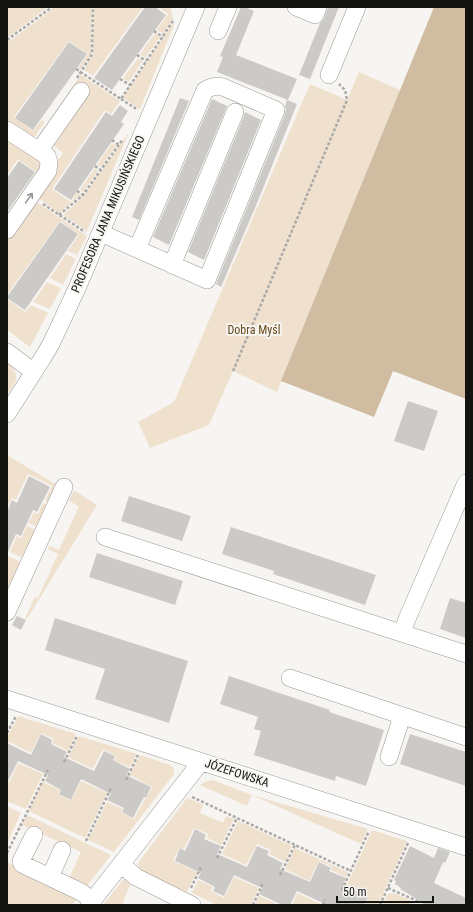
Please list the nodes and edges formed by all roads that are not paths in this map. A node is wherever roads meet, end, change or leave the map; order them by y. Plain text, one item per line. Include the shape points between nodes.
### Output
1 (228, 7) edge
2 (296, 7) edge
3 (318, 7) edge
4 (357, 7) edge
5 (193, 8) edge
6 (218, 31) dead end
7 (329, 75) road end
8 (81, 91) dead end
9 (236, 112) dead end
10 (7, 130) edge
11 (39, 151) junction
12 (7, 230) edge
13 (94, 234) junction
14 (137, 249) junction
15 (172, 265) junction
16 (7, 352) edge
17 (34, 372) junction
18 (7, 414) edge
19 (466, 483) edge
20 (64, 487) dead end
21 (105, 537) dead end
22 (7, 612) edge
23 (402, 633) junction
24 (466, 654) edge
25 (290, 678) dead end
26 (7, 699) edge
27 (402, 716) junction
28 (466, 737) edge
29 (389, 757) dead end
30 (201, 762) junction
31 (34, 835) dead end
32 (466, 847) edge
33 (62, 850) dead end
34 (121, 864) junction
35 (50, 877) junction
36 (190, 900) edge
37 (91, 903) edge

1 - 6 street
2 - 3 street via 315,15
4 - 7 street
5 - 13 street, PROFESORA JANA MIKUSIŃSKIEGO
8 - 11 street
9 - 15 street
10 - 11 street
12 -> 11 street via 48,171 47,156
13 - 14 street
13 - 17 street, PROFESORA JANA MIKUSIŃSKIEGO via 83,275 51,344
14 - 15 street
14 - 15 street via 205,90 223,87 276,110 206,280
16 - 17 street
17 - 18 street, PROFESORA JANA MIKUSIŃSKIEGO
19 - 23 street
20 - 22 street
21 - 23 street
23 - 24 street
25 - 27 street
26 - 30 street, JÓZEFOWSKA
27 - 28 street
27 - 29 street
30 - 32 street, JÓZEFOWSKA
30 - 34 street
31 - 35 street via 21,861 22,864
33 - 35 street
34 - 36 street via 136,877
34 - 37 street
35 - 37 street via 81,892

